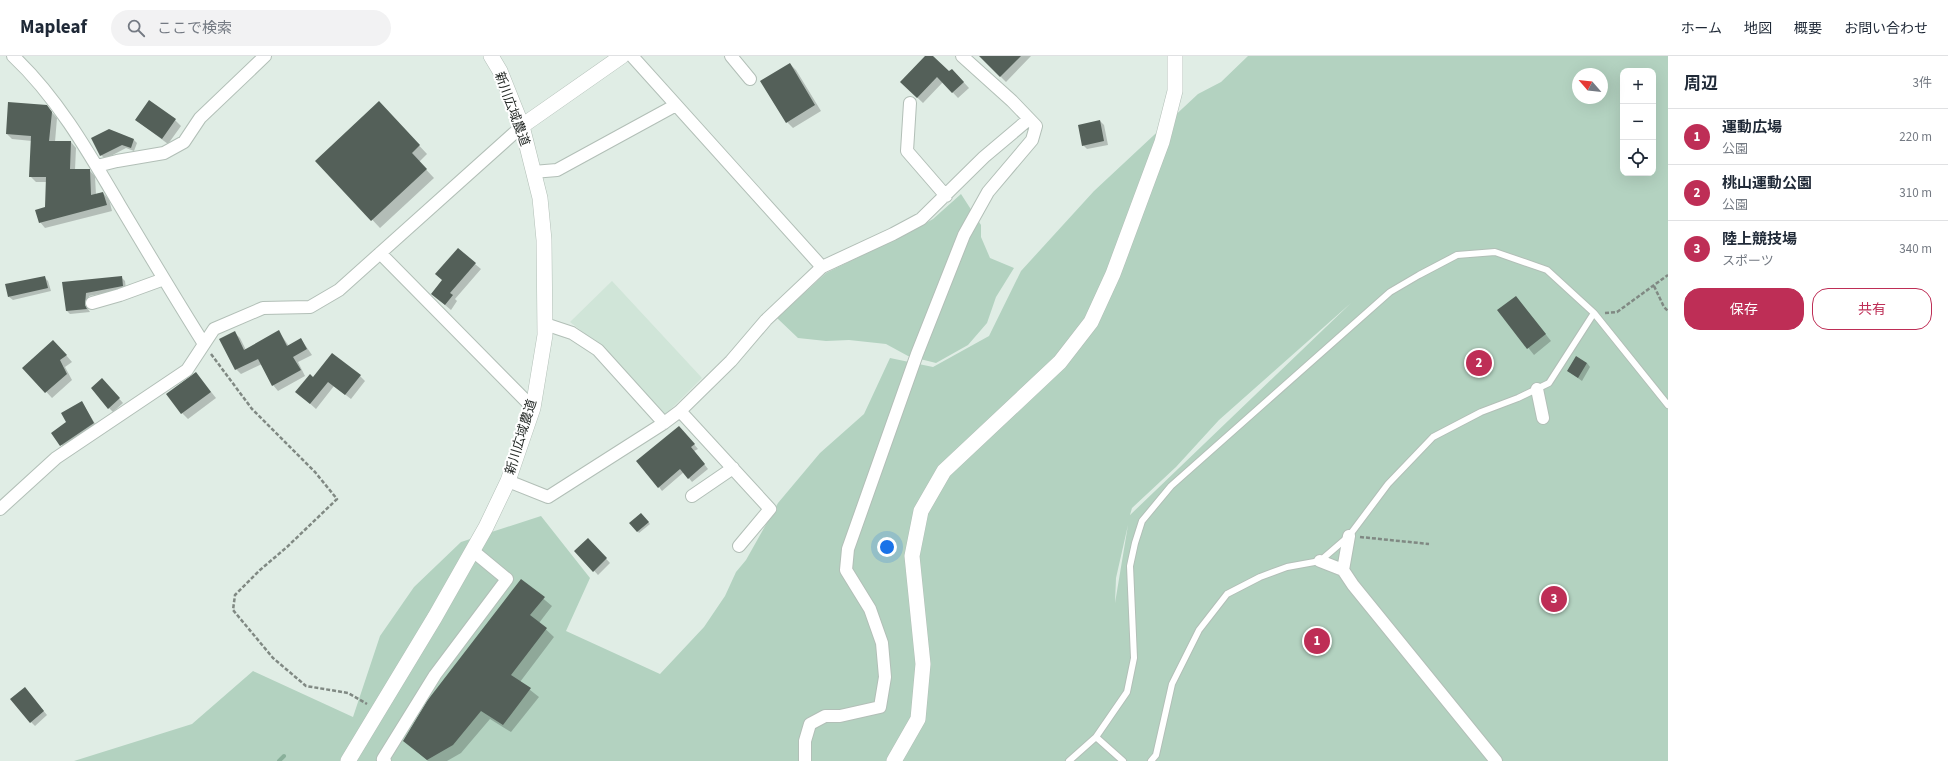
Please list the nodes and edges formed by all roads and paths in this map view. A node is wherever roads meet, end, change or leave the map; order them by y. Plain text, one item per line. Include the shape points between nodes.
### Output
1 (13, 56) edge
2 (265, 56) edge
3 (491, 56) edge
4 (622, 56) edge
5 (632, 56) edge
6 (731, 56) edge
7 (963, 56) edge
8 (1175, 56) edge
9 (750, 79) dead end
10 (910, 103) dead end
11 (676, 105) junction
12 (1030, 119) junction
13 (522, 126) junction
14 (97, 166) junction
15 (533, 172) junction
16 (946, 196) junction
17 (380, 253) junction
18 (822, 267) junction
19 (1668, 276) edge
20 (164, 279) junction
21 (1654, 286) junction
22 (92, 303) dead end
23 (1668, 311) edge
24 (1594, 313) junction
25 (545, 324) junction
26 (204, 344) junction
27 (1536, 389) junction
28 (1668, 405) edge
29 (533, 408) junction
30 (680, 410) junction
31 (1542, 418) dead end
32 (664, 423) junction
33 (733, 468) junction
34 (508, 481) junction
35 (692, 496) dead end
36 (0, 509) edge
37 (1349, 536) junction
38 (1429, 544) dead end
39 (739, 546) dead end
40 (473, 550) junction
41 (1320, 561) junction
42 (1343, 570) junction
43 (380, 710) junction
44 (1096, 736) junction
45 (348, 761) edge
46 (385, 761) edge
47 (805, 761) edge
48 (894, 761) edge
49 (1069, 761) edge
50 (1122, 761) edge
51 (1151, 761) edge
52 (1496, 761) edge

1 - 14 street via 29,71 56,106
2 - 14 street via 200,118 184,142 164,153
3 - 13 street, 新川広域農道 via 500,71
4 - 13 street
5 - 11 street
6 - 9 street
7 - 12 street
8 - 48 street via 1175,91 1162,142 1113,274 1090,322 1060,362 944,471 921,511 912,556 923,664 918,719
10 - 16 street via 907,151
11 - 15 street via 556,170
11 - 18 street
12 - 16 street via 984,157
12 - 47 street via 1036,126 1032,140 988,192 964,236 906,382 848,549 846,570 870,609 882,643 885,677 880,707 840,716 825,716 810,724 805,741
13 - 15 street, 新川広域農道
13 - 17 street
14 - 20 street
15 - 25 street, 新川広域農道 via 540,198 544,240
16 - 18 street via 921,219
17 - 26 street via 339,290 310,307 263,308 214,329
17 - 29 street
18 - 30 street via 766,320 731,361
19 - 21 path
20 - 22 street
20 - 26 street
21 - 23 path
21 - 24 path via 1617,312
24 - 27 lane via 1549,383
24 - 28 lane
24 - 44 lane via 1547,270 1495,252 1457,255 1390,292 1171,486 1142,520 1130,566 1134,658 1127,692
25 - 29 street, 新川広域農道
25 - 32 street via 572,333 598,350
26 - 36 street via 187,370 56,458
26 - 43 path via 252,409 315,472 337,499 235,595 233,610 273,658 306,686 348,693
27 - 31 street
27 - 37 lane via 1481,412 1433,437 1388,484
29 - 34 street, 新川広域農道
30 - 32 street
30 - 33 street
32 - 34 street via 548,497
33 - 35 street
33 - 39 street via 770,509
34 - 40 street, 新川広域農道
37 - 38 path
37 - 41 lane
37 - 42 street
40 - 43 street, 新川広域農道
40 - 46 street via 507,579 435,675 382,759
41 - 42 street
41 - 51 lane via 1288,567 1260,577 1227,594 1199,630 1172,684 1156,755
42 - 52 street
43 - 45 street, 新川広域農道
44 - 49 lane
44 - 50 lane

